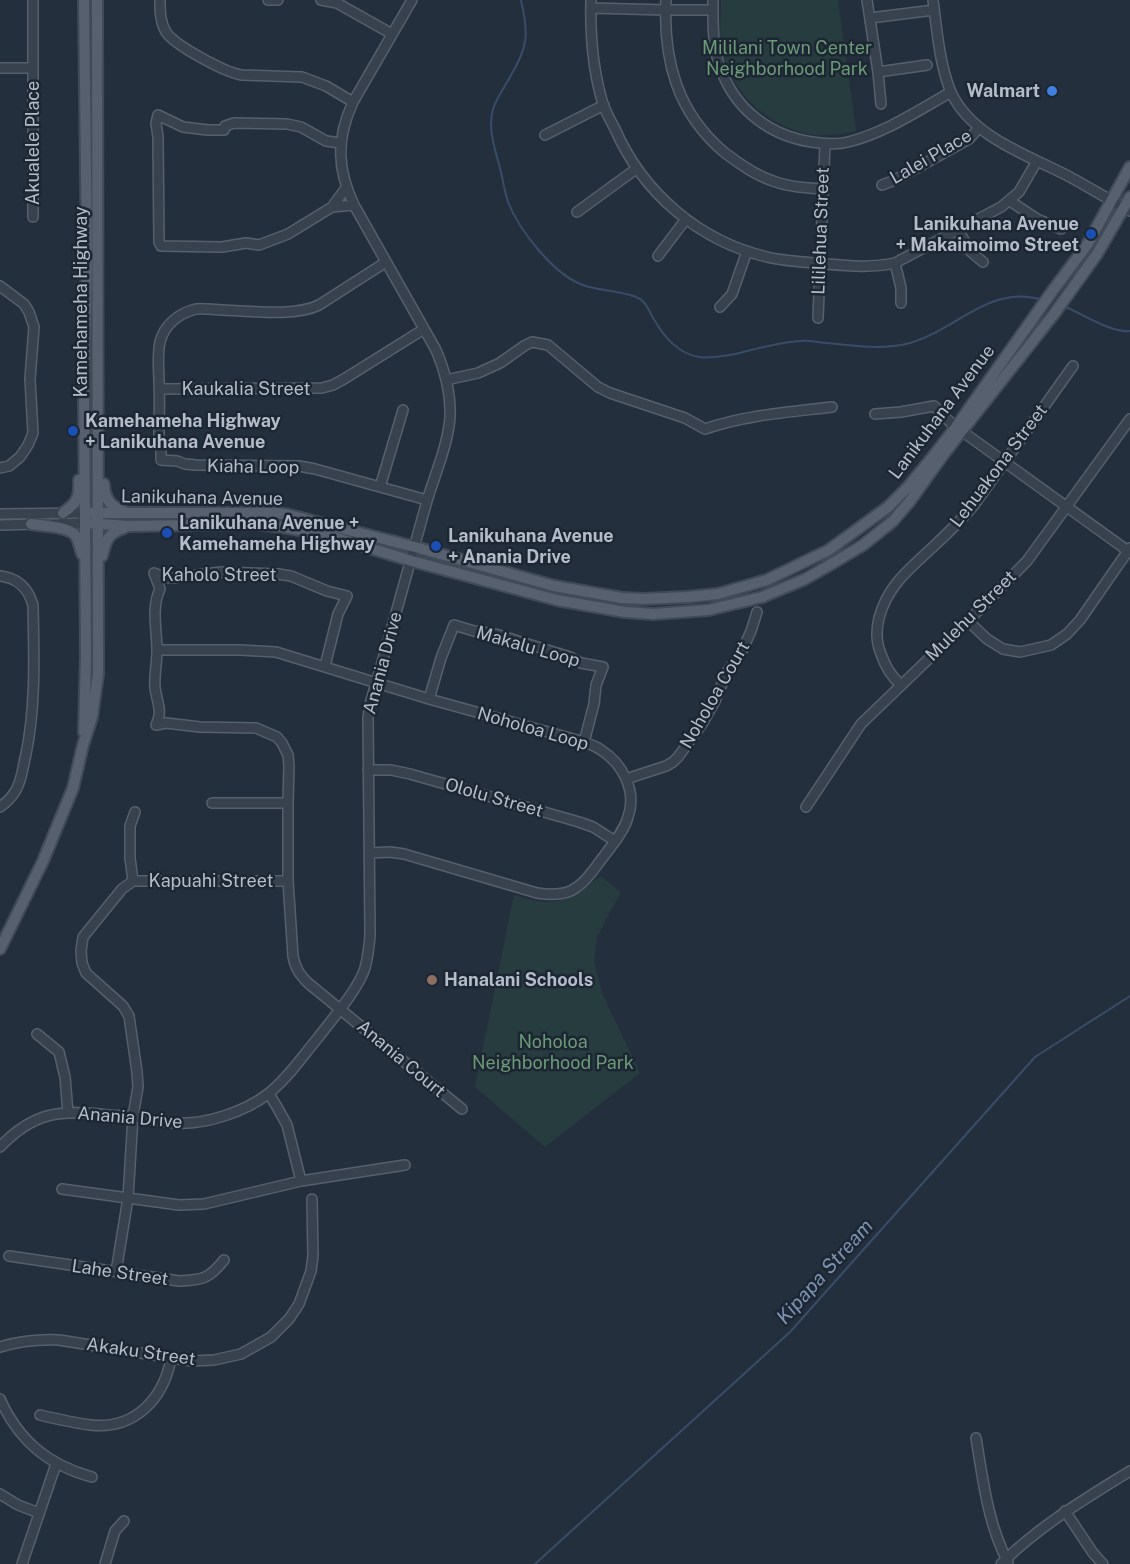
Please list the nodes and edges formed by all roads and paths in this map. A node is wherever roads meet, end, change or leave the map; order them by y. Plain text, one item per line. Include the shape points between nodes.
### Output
1 (33, 0) edge
2 (84, 0) edge
3 (97, 0) edge
4 (160, 0) edge
5 (268, 0) edge
6 (278, 0) edge
7 (321, 0) edge
8 (412, 0) edge
9 (666, 0) edge
10 (867, 0) edge
11 (591, 4) edge
12 (713, 5) edge
13 (933, 5) edge
14 (666, 10) junction
15 (870, 18) junction
16 (392, 33) junction
17 (927, 65) dead end
18 (0, 68) edge
19 (32, 68) junction
20 (878, 72) junction
21 (951, 92) junction
22 (353, 102) junction
23 (882, 104) dead end
24 (604, 105) junction
25 (979, 128) junction
26 (545, 135) dead end
27 (340, 143) junction
28 (825, 144) junction
29 (1037, 161) junction
30 (1130, 167) edge
31 (636, 169) junction
32 (882, 185) dead end
33 (346, 188) junction
34 (823, 189) junction
35 (1130, 197) edge
36 (1010, 201) junction
37 (1113, 201) junction
38 (354, 205) junction
39 (332, 207) junction
40 (1127, 210) edge
41 (577, 212) dead end
42 (33, 217) dead end
43 (686, 219) junction
44 (1061, 229) dead end
45 (958, 230) junction
46 (747, 251) junction
47 (658, 256) dead end
48 (386, 262) junction
49 (983, 262) dead end
50 (895, 263) junction
51 (820, 264) junction
52 (0, 286) edge
53 (901, 303) dead end
54 (720, 307) dead end
55 (818, 318) dead end
56 (424, 329) junction
57 (98, 364) junction
58 (1073, 366) dead end
59 (446, 380) junction
60 (160, 389) junction
61 (84, 393) junction
62 (832, 407) dead end
63 (403, 410) dead end
64 (875, 414) dead end
65 (1130, 419) edge
66 (959, 429) junction
67 (1004, 462) junction
68 (0, 468) edge
69 (381, 487) junction
70 (427, 500) junction
71 (1066, 508) junction
72 (63, 513) junction
73 (98, 513) junction
74 (0, 514) edge
75 (131, 514) junction
76 (86, 518) junction
77 (32, 524) junction
78 (0, 525) edge
79 (98, 525) junction
80 (129, 526) junction
81 (415, 547) junction
82 (1129, 550) edge
83 (412, 561) junction
84 (85, 564) junction
85 (99, 568) junction
86 (0, 576) edge
87 (757, 612) dead end
88 (968, 621) junction
89 (157, 650) junction
90 (325, 666) junction
91 (376, 683) junction
92 (901, 685) junction
93 (429, 699) junction
94 (584, 742) junction
95 (83, 745) junction
96 (368, 770) junction
97 (627, 779) junction
98 (212, 803) dead end
99 (288, 803) junction
100 (0, 807) edge
101 (806, 807) dead end
102 (135, 812) dead end
103 (615, 841) junction
104 (370, 853) junction
105 (133, 881) junction
106 (288, 881) junction
107 (0, 949) edge
108 (340, 1008) junction
109 (37, 1034) dead end
110 (268, 1094) junction
111 (462, 1109) dead end
112 (68, 1113) junction
113 (134, 1116) junction
114 (0, 1147) edge
115 (405, 1165) dead end
116 (301, 1180) junction
117 (62, 1189) dead end
118 (128, 1198) junction
119 (312, 1199) dead end
120 (9, 1256) dead end
121 (224, 1260) dead end
122 (116, 1272) junction
123 (0, 1347) edge
124 (171, 1359) junction
125 (0, 1399) edge
126 (40, 1415) dead end
127 (976, 1438) dead end
128 (56, 1464) junction
129 (1126, 1473) edge
130 (92, 1477) dead end
131 (1130, 1485) edge
132 (0, 1494) edge
133 (1065, 1511) junction
134 (39, 1513) junction
135 (123, 1521) dead end
136 (1006, 1562) edge
137 (22, 1564) edge
138 (105, 1564) edge
139 (1103, 1564) edge

1 - 19 street, Akualele Place
2 - 61 main road, Kamehameha Highway
3 - 57 main road, Kamehameha Highway
4 - 22 street via 162,24 170,37 225,70 242,75 302,77
5 - 6 street
7 - 16 street via 337,3
8 - 16 street, Anania Drive
9 - 14 street
10 - 15 street
11 - 14 street
11 - 24 street via 593,53
12 - 14 street
12 - 28 street via 713,34 721,71 741,104 758,121 782,134
13 - 15 street
13 - 21 street via 938,44
14 - 34 street via 673,75 684,104 715,145 750,171 772,181
15 - 20 street
16 - 22 street, Anania Drive
17 - 20 street
18 - 19 street
19 - 42 street, Akualele Place
20 - 23 street
21 - 25 street
21 - 28 street via 876,132
22 - 27 street, Anania Drive
24 - 26 street
24 - 31 street
25 - 29 street
25 - 32 street, Lalei Place via 969,139
27 - 33 street, Anania Drive
27 - 39 street via 287,124 234,123 224,130 207,130 183,127 158,115 156,123 158,236 162,246 259,245 288,234
28 - 34 street, Lililehua Street
29 - 36 street
29 - 37 street
30 - 37 main road, Lanikuhana Avenue
31 - 41 street
31 - 43 street
33 - 38 street, Anania Drive
33 - 39 street
34 - 51 street, Lililehua Street
35 - 40 main road, Lanikuhana Avenue
36 - 44 street
36 - 45 street
37 - 40 street
37 - 66 main road, Lanikuhana Avenue via 1087,245
38 - 39 street
38 - 48 street, Anania Drive
40 - 66 main road, Lanikuhana Avenue via 1054,314
43 - 46 street
43 - 47 street
45 - 49 street via 971,252
45 - 50 street
46 - 51 street
46 - 54 street via 732,294
48 - 56 street, Anania Drive
48 - 60 street, Kiaha Loop via 309,310 197,309 185,313 170,324 160,342
50 - 51 street
50 - 53 street
51 - 55 street, Lililehua Street
52 - 68 street via 24,304 34,327 30,379 33,433 20,457
56 - 59 street, Anania Drive
56 - 60 street, Kaukalia Street via 344,379 322,388
57 - 73 main road, Kamehameha Highway
57 - 75 main road via 104,490 114,507
58 - 67 street, Lehuakona Street
59 - 62 street via 478,373 532,342 548,345 598,387 705,429 779,413
59 - 70 street, Anania Drive via 450,419
60 - 69 street, Kiaha Loop via 162,460 196,465 299,466
61 - 72 main road via 78,497
61 - 76 main road, Kamehameha Highway
63 - 69 street
64 - 66 street via 934,406
65 - 71 street, Mulehu Street
66 - 67 street
66 - 81 main road, Lanikuhana Avenue via 888,507 829,550 767,580 718,594 622,598 554,586
66 - 83 main road, Lanikuhana Avenue via 893,521 863,545 805,579 762,597 708,610 653,614 614,610 556,600
67 - 71 street
67 - 92 street, Lehuakona Street via 974,505 885,599 877,625 878,648
69 - 70 street, Kiaha Loop
70 - 81 street, Anania Drive
71 - 82 street
71 - 88 street, Mulehu Street via 1027,561
72 - 74 street, Lanikuhana Avenue
72 - 76 street, Lanikuhana Avenue
73 - 75 main road, Lanikuhana Avenue
73 - 76 main road, Lanikuhana Avenue
73 - 79 main road, Kamehameha Highway
75 - 81 main road, Lanikuhana Avenue via 289,515
76 - 77 street, Lanikuhana Avenue
76 - 79 main road, Lanikuhana Avenue
76 - 84 main road, Kamehameha Highway
77 - 78 street, Lanikuhana Avenue
77 - 84 main road via 72,532
79 - 80 main road, Lanikuhana Avenue
79 - 85 main road, Kamehameha Highway
80 - 83 main road, Lanikuhana Avenue via 284,526
80 - 85 main road via 109,536
81 - 83 street, Anania Drive
82 - 88 street via 1080,620 1051,645 1020,652 1004,649
83 - 91 street, Anania Drive
84 - 95 main road, Kamehameha Highway
85 - 95 main road, Kamehameha Highway via 98,674 92,717
86 - 100 street via 14,579 30,594 34,685 21,777 16,790
87 - 97 street, Noholoa Court via 751,632 715,701 678,757 666,766
88 - 92 street, Mulehu Street
89 - 90 street, Noholoa Loop via 262,650
89 - 90 street, Kaholo Street via 156,598 160,589 154,573 172,578 221,572 279,574 347,596 338,614
89 - 99 street, Kaholo Street via 155,687 160,718 156,725 256,728 277,737 288,755
90 - 91 street, Noholoa Loop
91 - 93 street, Noholoa Loop
91 - 96 street, Anania Drive via 368,718
92 - 101 street, Mulehu Street via 861,724
93 - 94 street, Noholoa Loop
93 - 94 street, Makalu Loop via 453,625 495,634 603,667
94 - 97 street, Noholoa Loop via 600,748
95 - 107 main road, Kamehameha Highway via 63,813
96 - 103 street, Ololu Street via 410,774 579,822
96 - 104 street, Anania Drive
97 - 103 street via 631,791 629,816
98 - 99 street
99 - 106 street, Kaholo Street
102 - 105 street via 130,826
103 - 104 street via 576,888 549,895 404,854
104 - 108 street, Anania Drive via 368,955 360,980
105 - 106 street, Kapuahi Street
105 - 113 street, Kapuahi Street via 114,898 84,937 81,951 86,973 129,1016 138,1087
106 - 108 street, Kaholo Street via 295,965 308,983
108 - 110 street, Anania Drive
108 - 111 street, Anania Court
109 - 112 street via 59,1052
110 - 113 street, Anania Drive via 205,1122 177,1123
110 - 116 street via 287,1125
112 - 113 street, Anania Drive
112 - 114 street, Anania Drive via 30,1123
113 - 118 street, Kapuahi Street
115 - 116 street
116 - 118 street via 204,1204
117 - 118 street
118 - 122 street, Kapuahi Street
119 - 124 street, Akaku Street via 311,1271 289,1319 271,1337 241,1354 214,1360
120 - 122 street, Lahe Street
121 - 122 street, Lahe Street via 204,1278 192,1280
123 - 124 street, Akaku Street via 59,1340
124 - 126 street via 158,1394 127,1420 91,1425
125 - 128 street via 21,1434
127 - 136 street via 987,1502
128 - 130 street
128 - 134 street
129 - 131 street
129 - 133 street
132 - 134 street
133 - 136 street
133 - 139 street
134 - 137 street
135 - 138 street via 115,1531

